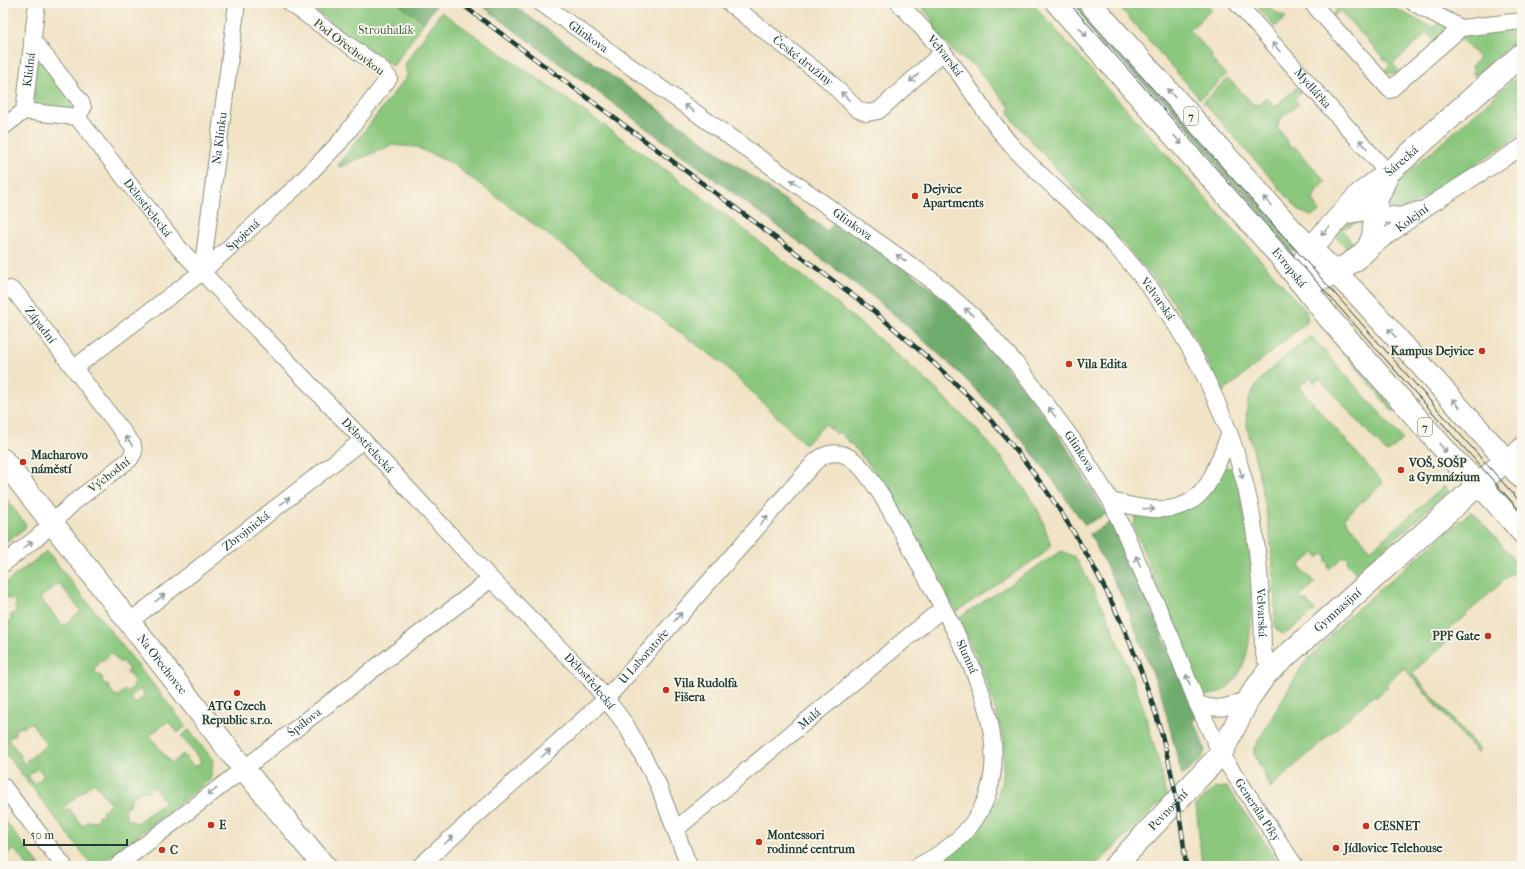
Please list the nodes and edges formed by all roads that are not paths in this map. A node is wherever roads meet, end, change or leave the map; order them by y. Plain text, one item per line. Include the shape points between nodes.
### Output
1 (38, 3) edge
2 (237, 3) edge
3 (290, 3) edge
4 (541, 3) edge
5 (729, 3) edge
6 (899, 3) edge
7 (1057, 3) edge
8 (1090, 3) edge
9 (1238, 3) edge
10 (1312, 3) edge
11 (1414, 3) edge
12 (1522, 21) edge
13 (1461, 28) junction
14 (32, 39) junction
15 (943, 52) junction
16 (1522, 54) edge
17 (389, 78) joint
18 (24, 111) junction
19 (77, 117) junction
20 (3, 127) edge
21 (1522, 147) edge
22 (1388, 173) junction
23 (1427, 207) junction
24 (1376, 212) junction
25 (1342, 216) junction
26 (1310, 249) junction
27 (1358, 258) junction
28 (202, 272) junction
29 (1337, 273) junction
30 (1299, 280) junction
31 (3, 292) edge
32 (74, 368) junction
33 (1229, 436) junction
34 (362, 440) junction
35 (1522, 446) edge
36 (837, 453) joint
37 (3, 460) edge
38 (1506, 460) junction
39 (1522, 478) edge
40 (1478, 484) junction
41 (1111, 501) junction
42 (51, 524) junction
43 (1522, 532) edge
44 (3, 564) edge
45 (491, 578) junction
46 (943, 608) junction
47 (129, 622) junction
48 (1272, 668) junction
49 (1249, 698) junction
50 (606, 699) junction
51 (1197, 703) junction
52 (1221, 754) junction
53 (243, 768) junction
54 (3, 786) edge
55 (676, 829) junction
56 (1124, 862) edge
57 (64, 866) edge
58 (117, 866) edge
59 (324, 866) edge
60 (420, 866) edge
61 (689, 866) edge
62 (918, 866) edge
63 (1295, 866) edge

1 - 14 street, Klidná
2 - 28 street, Na Klínku
3 - 17 street, Pod Ořechovkou via 378,66
41 -> 4 street, Glinkova via 1075,443 1018,366 973,316 933,281
15 -> 5 street, České družiny via 878,111 867,113 857,109 822,75
6 - 15 street, Velvarská
7 -> 30 street, Evropská / 7 via 1282,257
26 -> 8 street, 7
22 -> 9 street, Mydlářka
10 - 13 street via 1390,90
11 - 13 street
12 - 13 street
14 - 18 street, Klidná
14 - 19 street via 81,102 83,108
15 - 33 street, Velvarská via 1010,144 1116,247 1152,290 1183,335 1201,369
16 - 22 street, Šárecká
17 - 28 street, Spojená via 319,165
18 - 19 street
18 - 20 street
19 - 28 street, Dělostřelecká via 179,248
21 - 23 street, Kolejní
22 - 24 street via 1380,192
22 - 25 street, Šárecká via 1360,194
23 - 24 street via 1400,216
23 - 27 street, Kolejní
24 - 25 street via 1357,212
24 - 27 street via 1368,248
25 -> 26 street, Šárecká via 1324,231
26 - 29 street, 7
26 - 30 street, Šárecká via 1302,265
27 - 29 street, Kolejní
28 - 32 street, Spojená
28 - 34 street, Dělostřelecká
29 - 30 street, Kolejní via 1322,279
38 -> 29 street
30 -> 40 street, Evropská / 7 via 1329,318
31 - 32 street, Západní via 10,289 16,293
42 -> 32 street, Východní via 73,503 130,459 134,452 133,445
41 -> 33 street via 1141,509 1162,510 1179,507 1196,497 1208,483
33 -> 48 street, Velvarská via 1247,492 1253,524 1263,649
34 - 45 street, Dělostřelecká
47 -> 34 street, Zbrojnická
35 - 38 street
36 - 46 street, Slunná via 856,463 873,483 900,527
50 -> 36 street, U Laboratoře via 814,463 824,455
37 - 42 street, Na Ořechovce
38 - 39 street
38 - 40 street, Gymnasijní
40 - 43 street, Evropská / 7
40 - 48 street, Gymnasijní
51 -> 41 street, Glinkova
44 -> 42 street, Východní
42 - 47 street, Na Ořechovce
45 - 50 street, Dělostřelecká via 589,678
45 - 53 street, Špálova
46 - 55 street, Malá
46 - 62 street, Slunná via 969,661 985,706 992,733 994,763 986,803 970,828 949,849
47 - 53 street, Na Ořechovce
48 - 49 street, Gymnasijní
49 - 51 street via 1223,708 1210,708
49 - 52 street, Gymnasijní
50 - 55 street, Dělostřelecká via 626,725 657,782
60 -> 50 street, U Laboratoře
51 - 52 street, Glinkova
52 - 56 street, Pevnostní
52 - 63 street, Generála Píky
53 -> 58 street, Špálova
53 - 59 street, Na Ořechovce
54 - 57 street
55 - 61 street, Dělostřelecká

